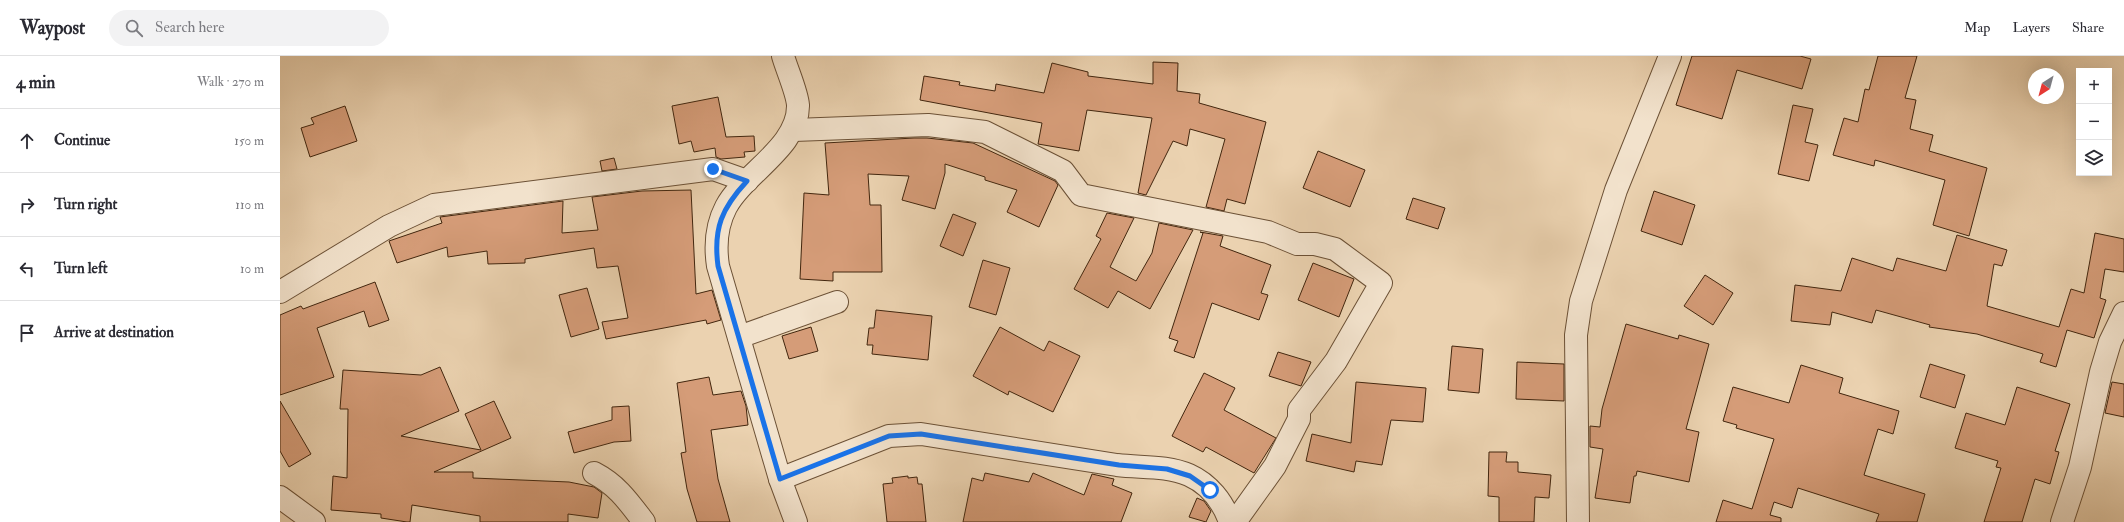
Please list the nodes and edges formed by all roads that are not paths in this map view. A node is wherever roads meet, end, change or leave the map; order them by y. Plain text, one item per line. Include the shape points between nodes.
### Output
1 (783, 56) edge
2 (1670, 56) edge
3 (794, 130) junction
4 (747, 181) junction
5 (280, 292) edge
6 (837, 302) dead end
7 (2124, 313) edge
8 (739, 337) junction
9 (594, 473) dead end
10 (780, 479) junction
11 (280, 497) edge
12 (314, 522) edge
13 (644, 522) edge
14 (796, 522) edge
15 (1230, 522) edge
16 (1236, 522) edge
17 (1578, 522) edge
18 (2062, 522) edge

1 - 3 street via 798,104
2 - 17 street via 1616,190 1581,302 1576,335
3 - 4 street
3 - 16 street via 928,125 985,132 1063,171 1081,195 1268,232 1297,244 1315,244 1334,249 1381,284 1336,361 1299,410 1299,418 1275,466
4 - 5 street via 713,169 434,205 389,226
4 - 8 street via 726,206 719,225 716,246 718,266
6 - 8 street
7 - 18 street via 2110,342 2101,372 2080,467
8 - 10 street
9 - 13 street via 618,488
10 - 14 street
10 - 15 street via 889,436 921,434 1119,465 1167,469 1190,476 1210,490 1225,508
11 - 12 street

